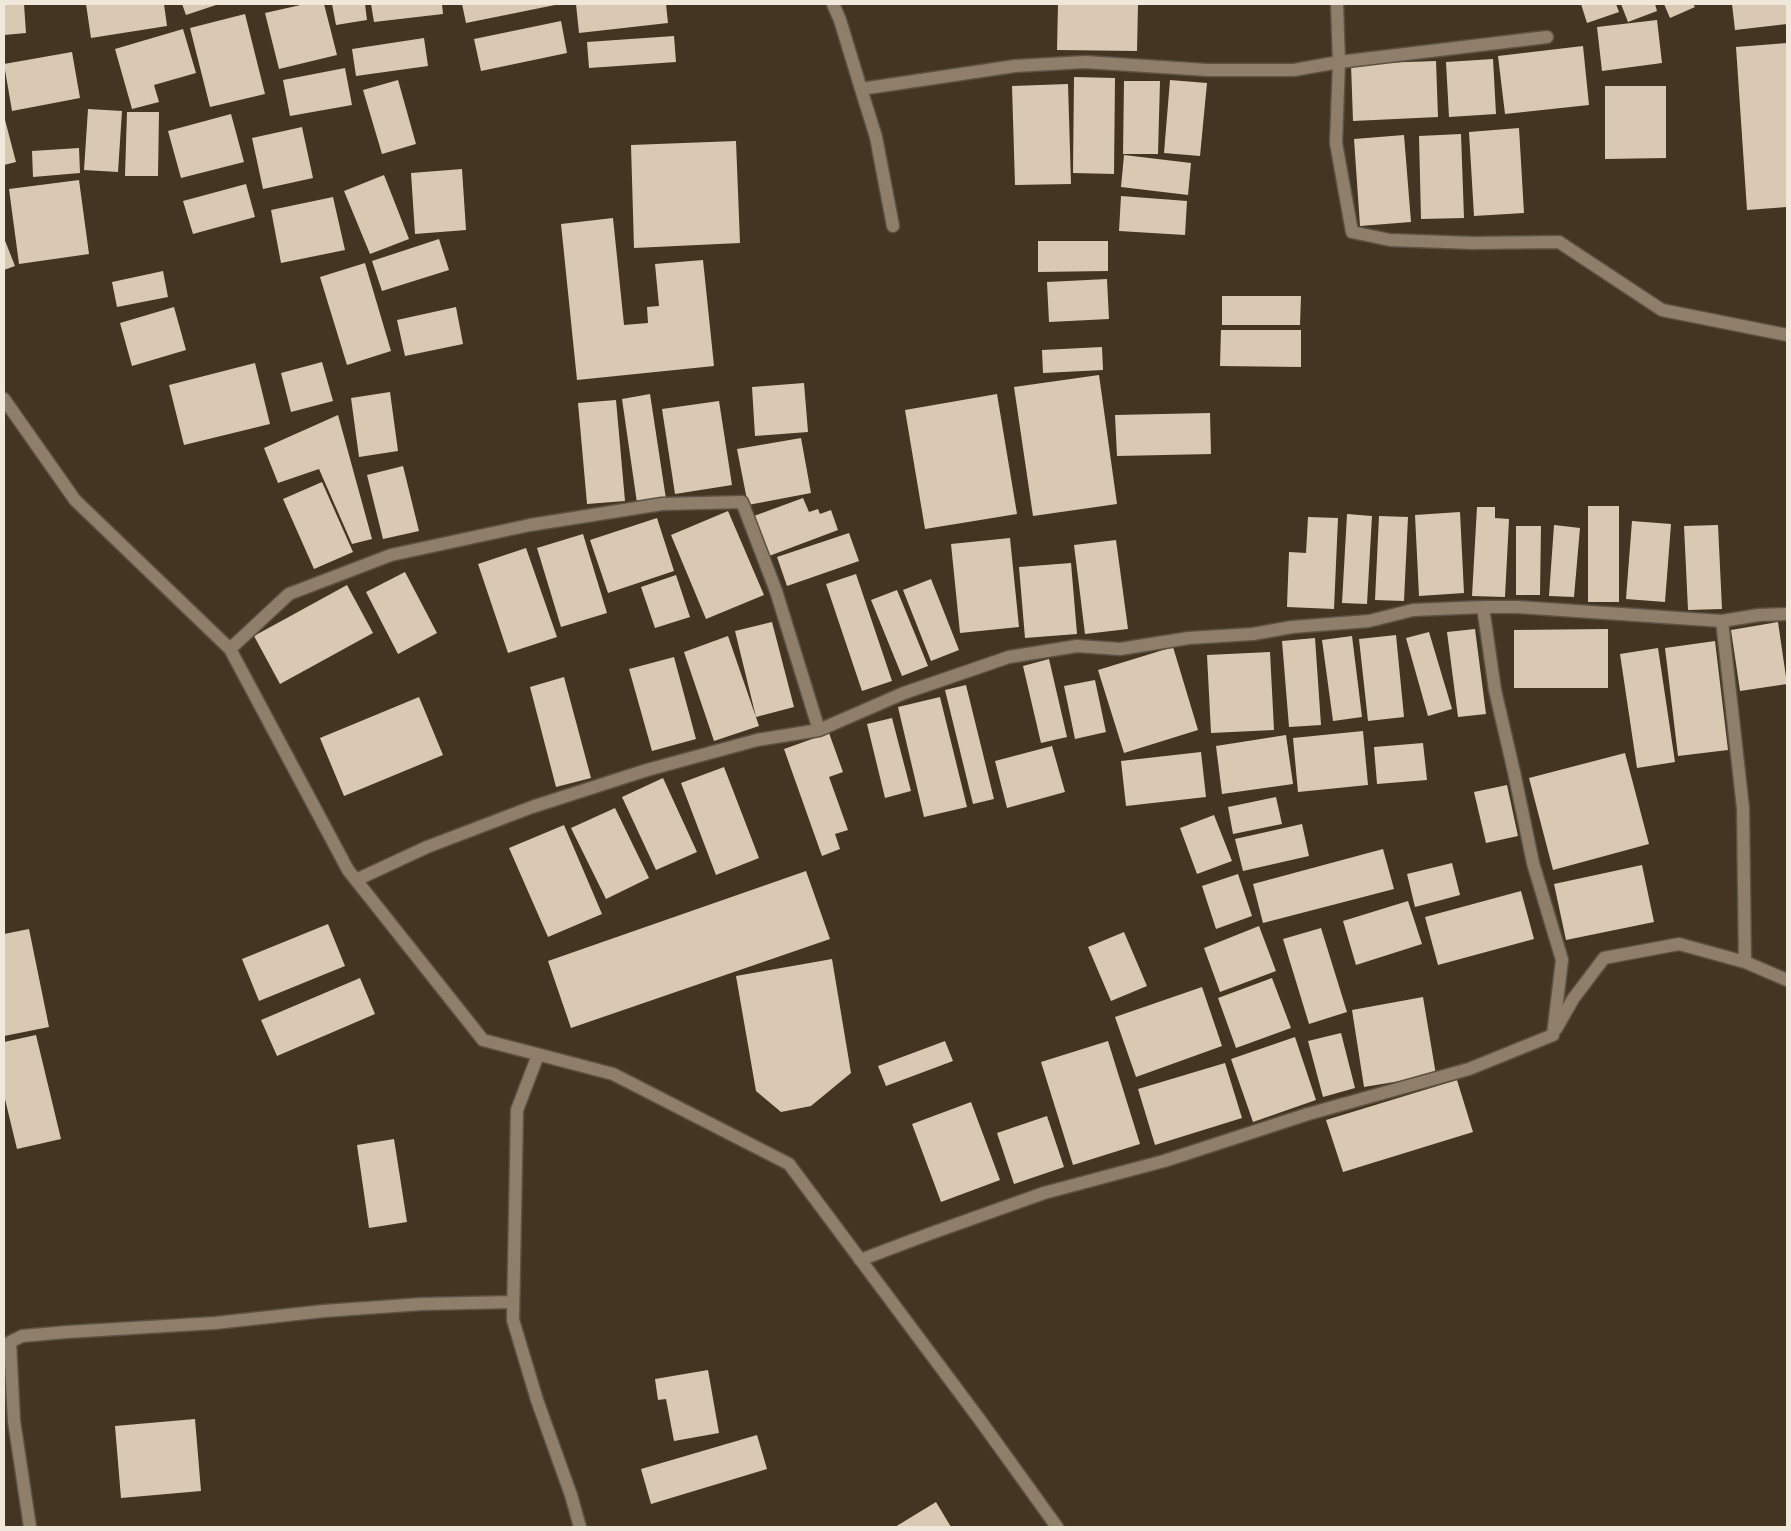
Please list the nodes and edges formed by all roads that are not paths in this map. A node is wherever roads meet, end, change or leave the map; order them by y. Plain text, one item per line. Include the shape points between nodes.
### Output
1 (833, 4) edge
2 (1337, 4) edge
3 (1547, 37) dead end
4 (1340, 62) junction
5 (861, 88) junction
6 (893, 226) dead end
7 (1787, 335) edge
8 (4, 399) edge
9 (1483, 607) junction
10 (1787, 614) edge
11 (1722, 621) junction
12 (230, 649) junction
13 (819, 730) junction
14 (356, 880) junction
15 (1745, 962) junction
16 (1787, 980) edge
17 (1553, 1035) junction
18 (538, 1055) junction
19 (860, 1260) junction
20 (513, 1302) junction
21 (30, 1527) edge
22 (580, 1527) edge
23 (1056, 1527) edge

1 - 5 street
2 - 4 street
3 - 4 street
4 - 5 street via 1294,70 1207,70 1086,62 1015,66
4 - 7 street via 1336,143 1352,232 1390,240 1559,242 1662,310
5 - 6 street via 876,137
8 - 12 street via 75,500
9 - 11 street
9 - 13 street via 1413,610 1370,622 1189,638 1120,650 1077,646 1009,657 904,693
9 - 17 street via 1495,690 1533,863 1562,960
10 - 11 street
11 - 15 street via 1743,808
12 - 13 street via 289,594 391,555 530,525 662,504 742,502 776,591
12 - 14 street
13 - 14 street via 757,740 647,770 532,807 427,847
14 - 18 street via 483,1040
15 - 16 street
15 - 17 street via 1679,944 1604,958 1573,999
17 - 19 street via 1468,1069 1308,1114 1164,1161 1044,1193
18 - 19 street via 613,1074 789,1164
18 - 20 street via 517,1110
19 - 23 street
20 - 21 street via 422,1304 22,1336 10,1342 14,1421
20 - 22 street via 521,1347

